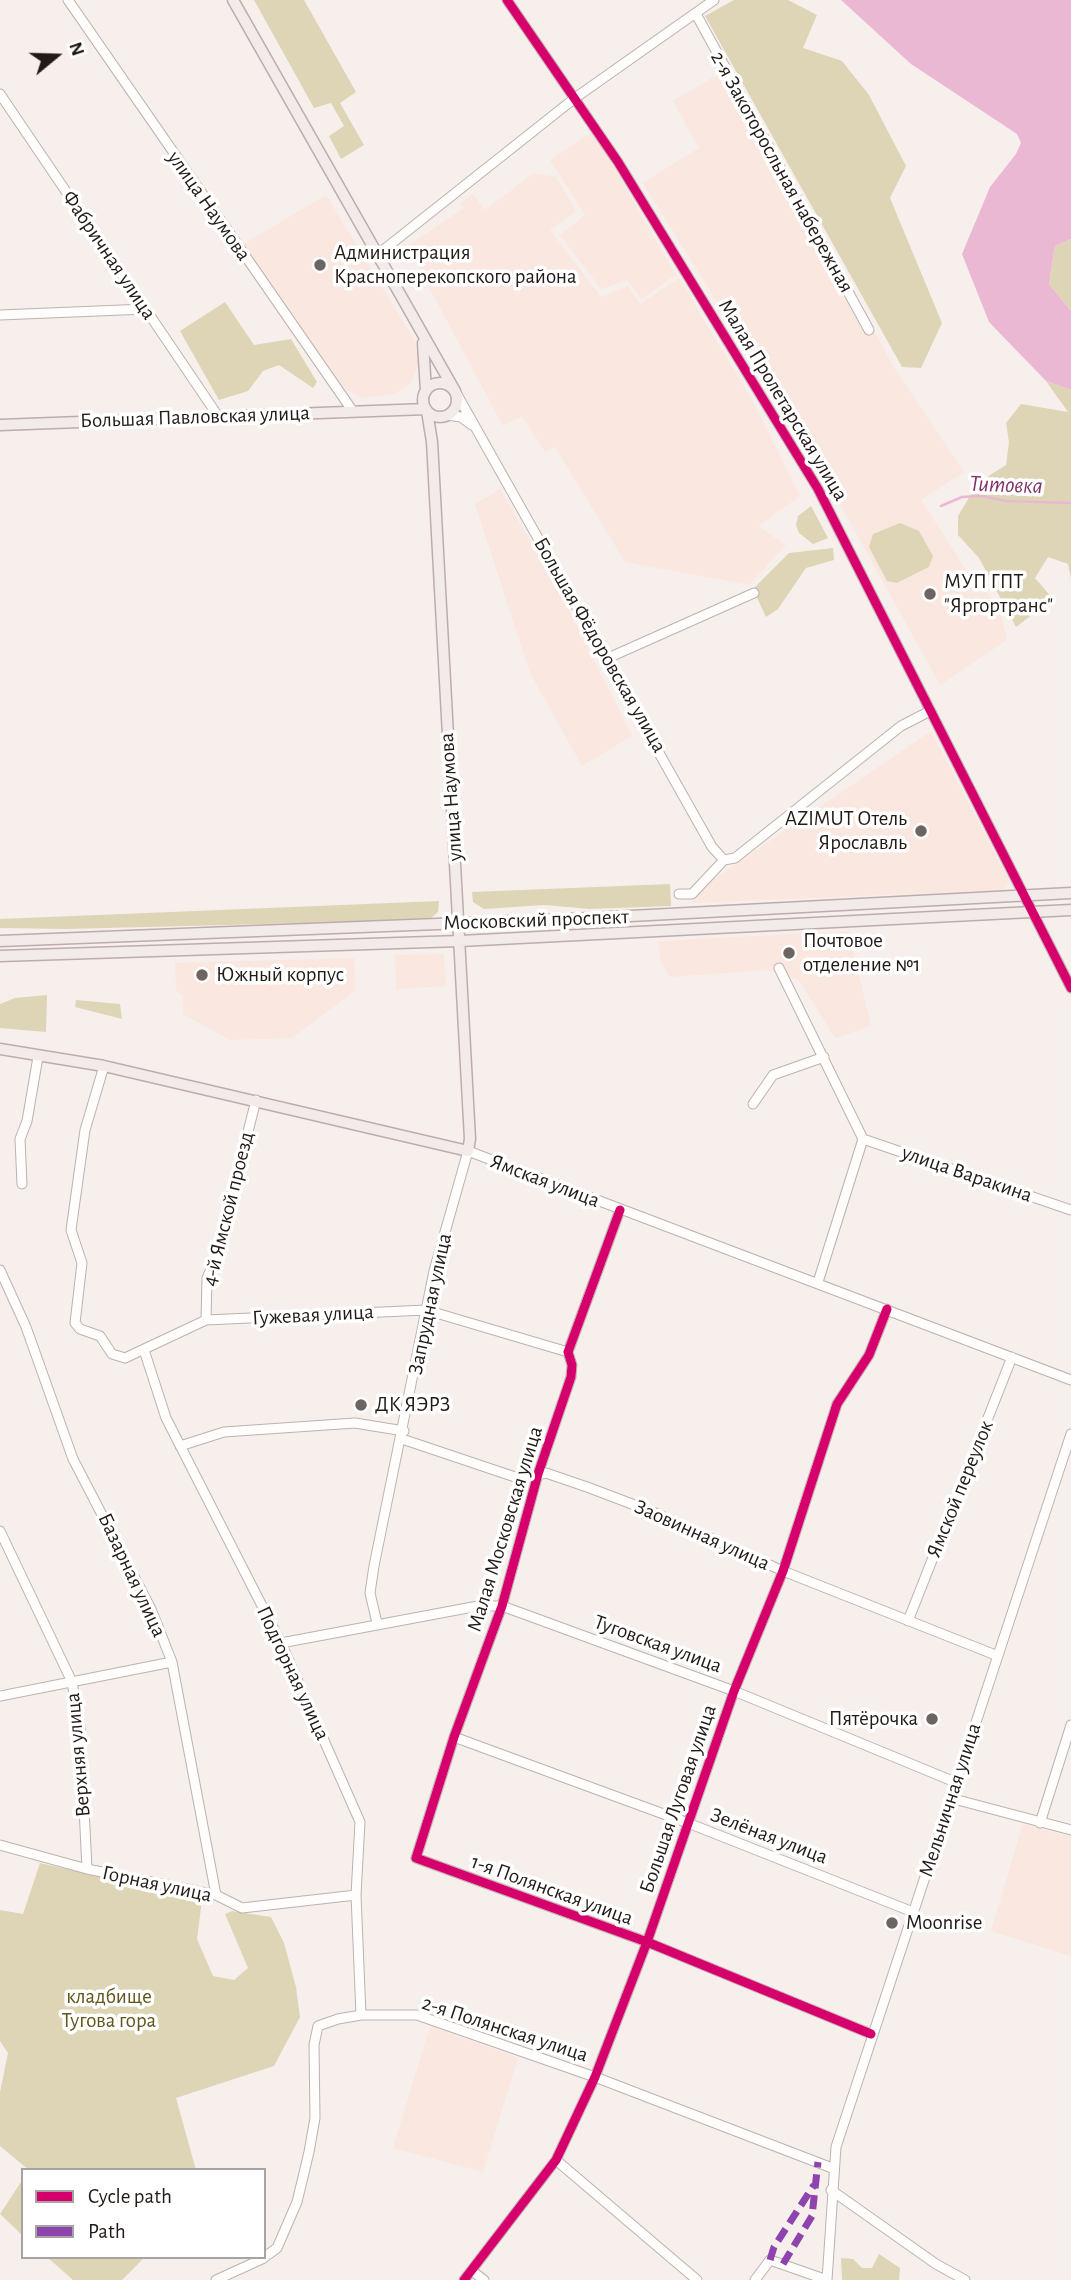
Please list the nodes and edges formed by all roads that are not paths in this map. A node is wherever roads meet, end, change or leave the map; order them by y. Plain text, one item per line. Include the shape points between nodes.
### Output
1 (68, 0) edge
2 (233, 0) edge
3 (507, 0) edge
4 (714, 0) edge
5 (696, 14) junction
6 (0, 94) edge
7 (575, 98) junction
8 (377, 255) junction
9 (146, 309) junction
10 (0, 315) edge
11 (419, 330) junction
12 (869, 330) dead end
13 (455, 391) junction
14 (425, 392) junction
15 (390, 409) junction
16 (352, 410) junction
17 (426, 410) junction
18 (218, 416) junction
19 (446, 416) junction
20 (0, 425) edge
21 (476, 428) junction
22 (432, 442) junction
23 (754, 593) dead end
24 (608, 659) junction
25 (930, 711) junction
26 (724, 860) junction
27 (1071, 893) edge
28 (679, 894) dead end
29 (1026, 896) junction
30 (1071, 910) edge
31 (1034, 912) junction
32 (458, 923) junction
33 (0, 941) edge
34 (460, 941) junction
35 (0, 956) edge
36 (779, 968) dead end
37 (1071, 988) edge
38 (0, 1049) edge
39 (38, 1057) junction
40 (824, 1057) junction
41 (104, 1066) junction
42 (256, 1100) junction
43 (753, 1104) dead end
44 (863, 1139) junction
45 (468, 1151) junction
46 (22, 1184) dead end
47 (620, 1210) junction
48 (1071, 1210) edge
49 (0, 1270) edge
50 (818, 1282) junction
51 (887, 1309) junction
52 (426, 1310) junction
53 (206, 1320) junction
54 (144, 1350) junction
55 (568, 1352) junction
56 (1012, 1357) junction
57 (1071, 1380) edge
58 (1071, 1434) edge
59 (403, 1435) junction
60 (180, 1446) junction
61 (538, 1474) junction
62 (0, 1531) edge
63 (783, 1571) junction
64 (502, 1606) junction
65 (908, 1621) junction
66 (377, 1623) junction
67 (281, 1643) junction
68 (998, 1656) junction
69 (172, 1662) junction
70 (72, 1682) junction
71 (734, 1690) junction
72 (0, 1696) edge
73 (1071, 1726) edge
74 (454, 1737) junction
75 (955, 1782) junction
76 (950, 1798) junction
77 (1040, 1823) junction
78 (688, 1824) junction
79 (1071, 1830) edge
80 (0, 1845) edge
81 (416, 1858) joint
82 (86, 1869) junction
83 (216, 1895) junction
84 (356, 1895) junction
85 (913, 1912) junction
86 (647, 1942) junction
87 (361, 2015) junction
88 (871, 2034) junction
89 (595, 2077) junction
90 (556, 2160) junction
91 (832, 2168) junction
92 (831, 2189) junction
93 (266, 2256) edge
94 (262, 2259) edge
95 (472, 2271) junction
96 (216, 2280) edge
97 (464, 2280) edge
98 (484, 2280) edge
99 (696, 2280) edge
100 (755, 2280) edge
101 (827, 2280) edge
102 (965, 2280) edge

1 - 16 street, улица Наумова
2 - 8 main road, Большая Фёдоровская улица
3 - 7 street, Малая Пролетарская улица
4 - 5 street
5 - 7 street
5 - 12 street, 2-я Закоторосльная набережная
6 - 9 street, Фабричная улица
7 - 8 street
7 - 25 street, Малая Пролетарская улица via 818,489
8 - 11 main road, Большая Фёдоровская улица
9 - 10 street
9 - 18 street, Фабричная улица
11 - 13 main road, Большая Фёдоровская улица
11 - 14 main road, Большая Фёдоровская улица via 426,356
13 - 14 main road via 442,383
13 - 19 main road via 457,404
13 - 21 street, Большая Фёдоровская улица
14 - 15 main road, Большая Павловская улица
14 - 17 main road
15 - 16 main road, Большая Павловская улица
15 - 17 main road, Большая Павловская улица
16 - 18 main road, Большая Павловская улица
17 - 19 main road
17 - 22 main road, улица Наумова
18 - 20 main road, Большая Павловская улица
19 - 21 street via 466,419
19 - 22 main road, улица Наумова via 435,429
21 - 24 street, Большая Фёдоровская улица
22 - 32 main road, улица Наумова
23 - 24 street
24 - 26 street, Большая Фёдоровская улица via 712,847
25 - 26 street via 901,726 735,858
25 - 29 street, Малая Пролетарская улица
26 - 28 street via 692,894
27 - 29 main road, Московский проспект
29 - 31 street, Малая Пролетарская улица
29 - 32 main road, Московский проспект
30 - 31 main road, Московский проспект
31 - 34 main road, Московский проспект
31 - 37 street, Малая Пролетарская улица
32 - 33 main road, Московский проспект
32 - 34 main road, улица Наумова
34 - 35 main road, Московский проспект
34 - 45 main road, улица Наумова
36 - 40 street
38 - 39 main road, Ямская улица
39 - 41 main road, Ямская улица
39 - 46 street via 20,1139
40 - 43 street via 773,1075
40 - 44 street
41 - 42 main road, Ямская улица
41 - 54 street, Гужевая улица via 85,1130 71,1230 82,1263 75,1322 80,1329 100,1335 112,1354 125,1358
42 - 45 main road, Ямская улица
42 - 53 street, 4-й Ямской проезд via 207,1278
44 - 48 street, улица Варакина
44 - 50 street
45 - 47 street, Ямская улица
45 - 52 street, Запрудная улица
47 - 50 street, Ямская улица
47 - 55 street, Малая Московская улица
49 - 69 street, Базарная улица via 26,1327 73,1459 151,1609
50 - 51 street, Ямская улица
51 - 56 street, Ямская улица
51 - 63 street, Большая Луговая улица via 869,1355 837,1404
52 - 53 street, Гужевая улица
52 - 55 street, Гужевая улица
52 - 59 street, Запрудная улица
53 - 54 street, Гужевая улица
54 - 60 street, Подгорная улица
55 - 61 street, Малая Московская улица via 571,1377
56 - 57 street, Ямская улица
56 - 65 street, Ямской переулок
58 - 68 street, Мельничная улица
59 - 60 street, Заовинная улица via 355,1423 224,1432
59 - 61 street, Заовинная улица via 521,1479
59 - 66 street, Запрудная улица via 370,1593
60 - 67 street, Подгорная улица
61 - 63 street, Заовинная улица via 653,1512
61 - 64 street, Малая Московская улица
62 - 70 street, Верхняя улица
63 - 65 street, Заовинная улица
63 - 71 street, Большая Луговая улица
64 - 66 street, Туговская улица via 478,1605
64 - 71 street, Туговская улица
64 - 74 street, Малая Московская улица
65 - 68 street, Заовинная улица
66 - 67 street, Туговская улица
67 - 84 street, Подгорная улица via 360,1822
68 - 75 street, Мельничная улица
69 - 70 street
69 - 83 street, Базарная улица
70 - 72 street
70 - 82 street, Верхняя улица via 80,1726
71 - 75 street, Туговская улица
71 - 78 street, Большая Луговая улица
73 - 77 street
74 - 78 street, Зелёная улица
74 - 81 street, Малая Московская улица
75 - 76 street, Мельничная улица
76 - 77 street
76 - 85 street, Мельничная улица
77 - 79 street
78 - 85 street, Зелёная улица
78 - 86 street, Большая Луговая улица
80 - 82 street, Горная улица
81 - 86 street, 1-я Полянская улица
82 - 83 street, Горная улица
83 - 84 street, Горная улица via 242,1908
84 - 87 street, Подгорная улица
85 - 88 street, Мельничная улица
86 - 88 street, 1-я Полянская улица
86 - 89 street, Большая Луговая улица
87 - 89 street, 2-я Полянская улица via 417,2015
87 - 93 street, 2-я Полянская улица via 318,2025 309,2152 297,2202 278,2248
88 - 91 street, Мельничная улица
89 - 90 street, Большая Луговая улица
89 - 91 street, 2-я Полянская улица
90 - 95 street, Большая Луговая улица
90 - 99 street
91 - 92 street, Мельничная улица
92 - 101 street, Мельничная улица
92 - 102 street
94 - 96 street, 2-я Полянская улица
95 - 97 street, Большая Луговая улица
95 - 98 street
100 - 101 street via 770,2260

